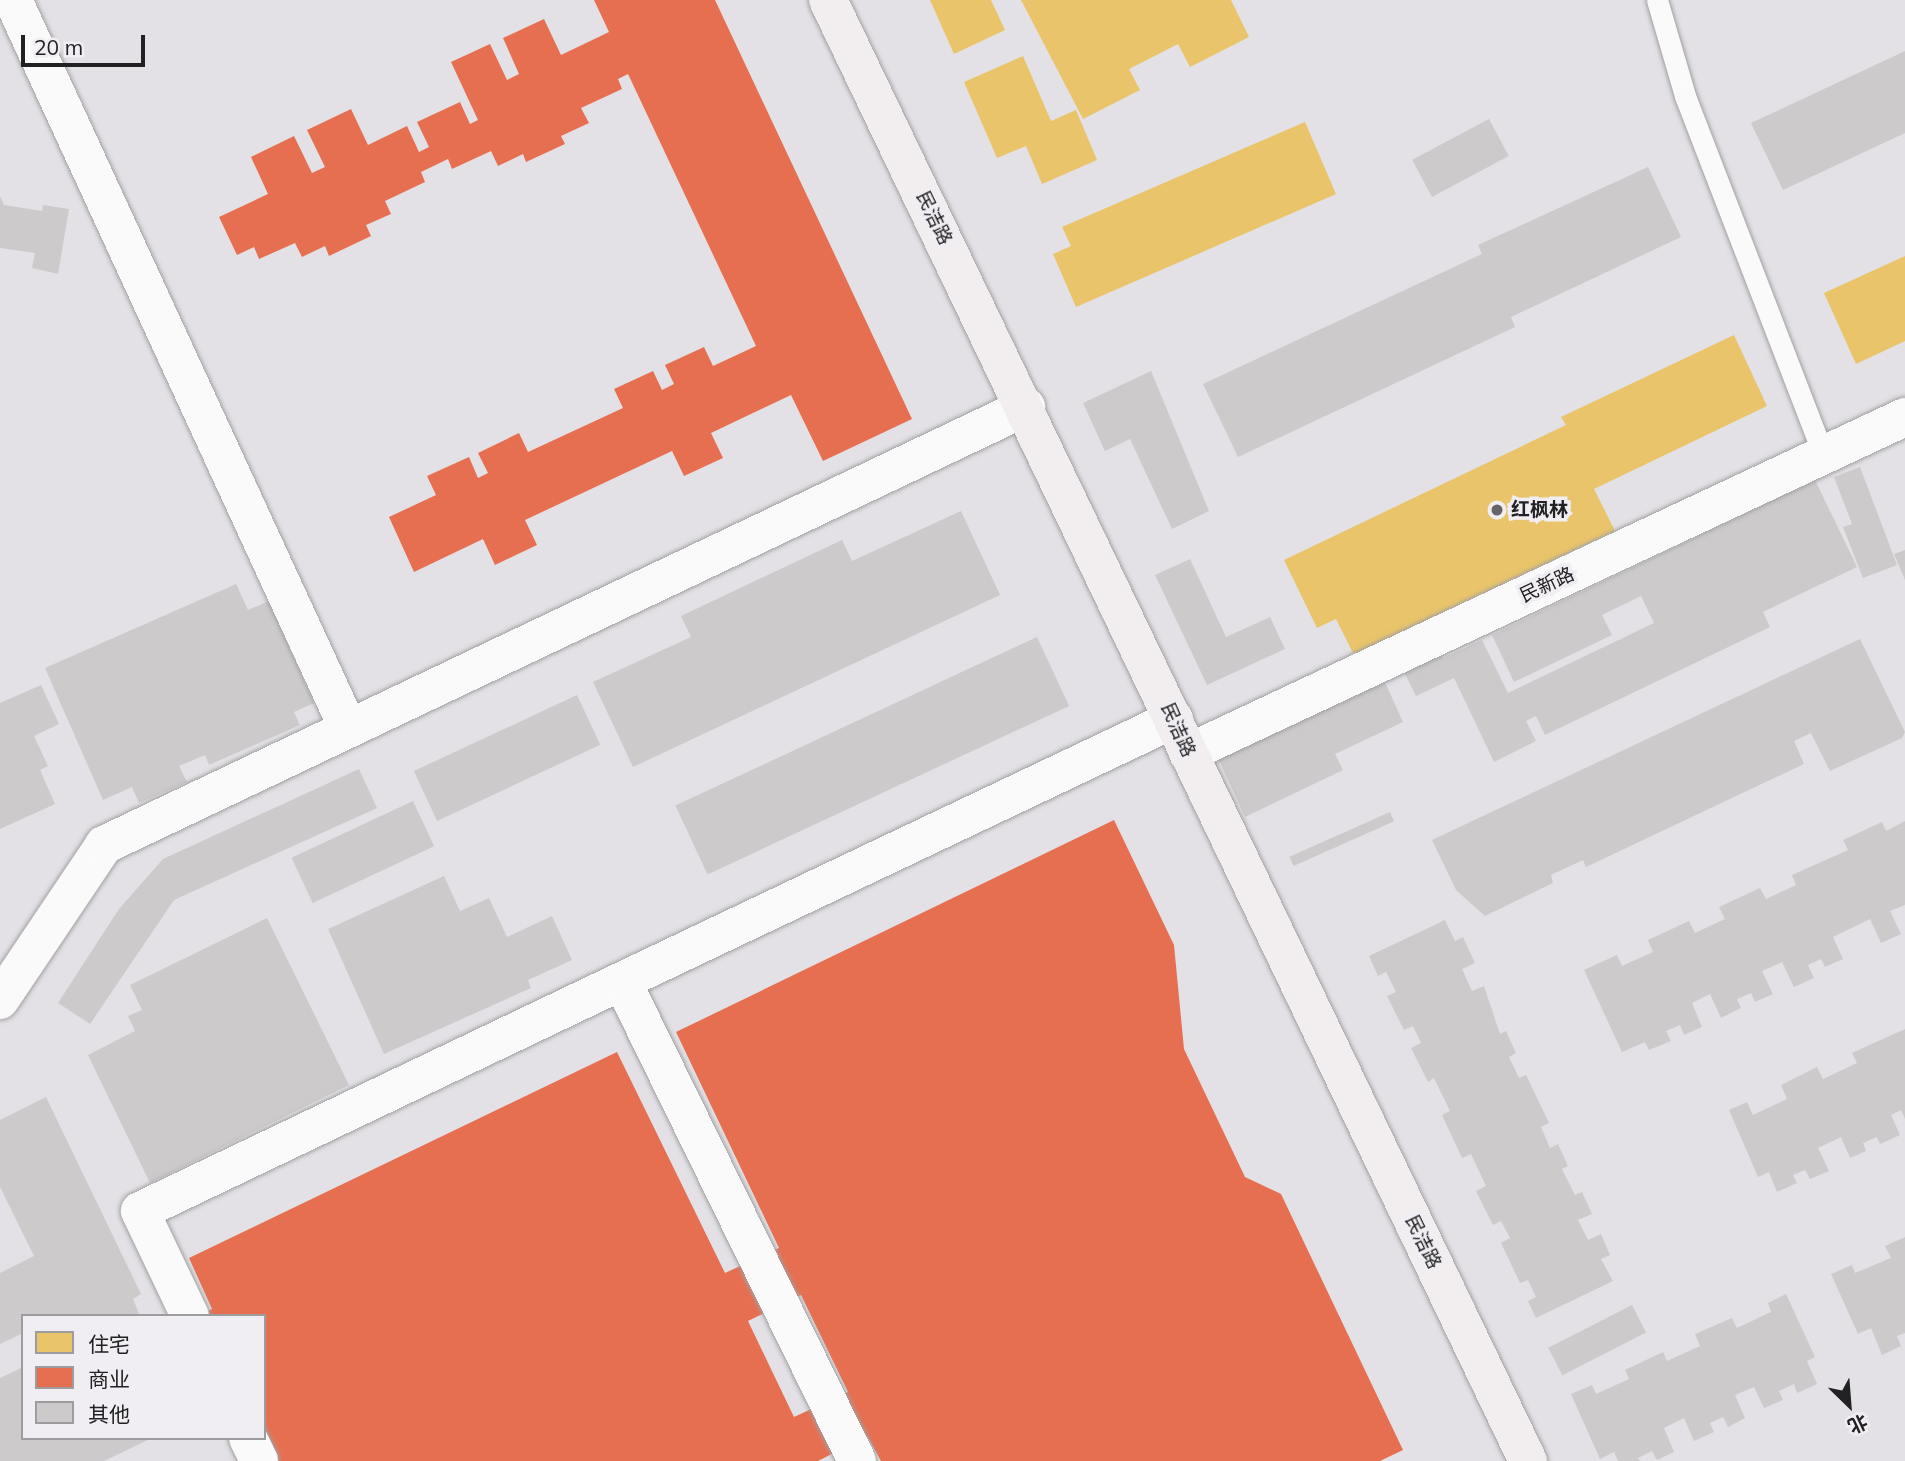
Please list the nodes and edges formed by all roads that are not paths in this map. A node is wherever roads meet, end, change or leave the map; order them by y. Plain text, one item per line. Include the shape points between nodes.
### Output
1 (13, 0) edge
2 (828, 0) edge
3 (1657, 0) edge
4 (1026, 407) junction
5 (1905, 418) edge
6 (1824, 456) junction
7 (348, 728) junction
8 (1181, 736) junction
9 (622, 981) junction
10 (0, 1000) edge
11 (189, 1314) edge
12 (249, 1440) edge
13 (259, 1461) edge
14 (857, 1461) edge
15 (1528, 1461) edge

1 - 7 street
2 - 4 street, 民洁路
3 - 6 lane via 1685,96
4 - 7 street
4 - 8 street, 民洁路
5 - 6 street, 民新路
6 - 8 street, 民新路
7 - 10 street via 104,845
8 - 9 street, 民新路
8 - 15 street, 民洁路
9 - 11 street, 民新路 via 140,1211
9 - 14 street
12 - 13 street

